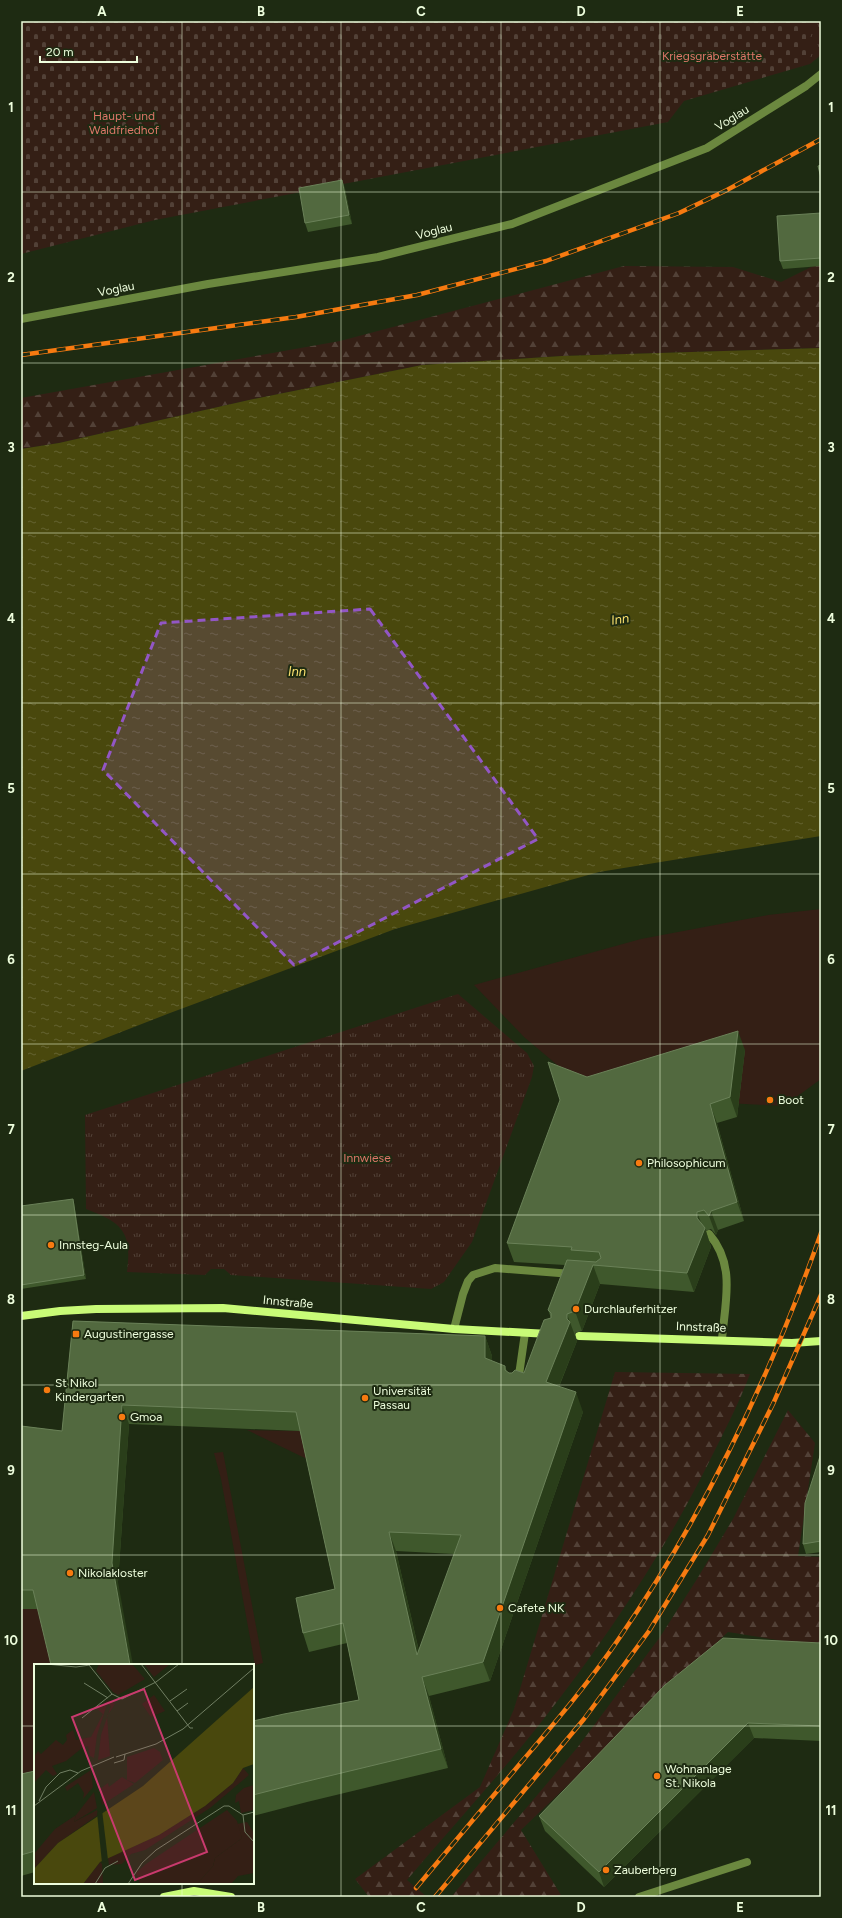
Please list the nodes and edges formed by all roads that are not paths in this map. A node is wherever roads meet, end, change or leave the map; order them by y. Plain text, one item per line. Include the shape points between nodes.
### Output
1 (821, 74) edge
2 (21, 319) edge
3 (709, 1234) edge
4 (580, 1275) edge
5 (21, 1316) edge
6 (454, 1329) junction
7 (525, 1333) junction
8 (553, 1334) edge
9 (579, 1336) edge
10 (722, 1340) junction
11 (821, 1341) edge
12 (517, 1387) edge
13 (747, 1862) dead end
14 (164, 1897) edge
15 (231, 1897) edge
16 (640, 1897) edge

1 - 2 street, Voglau via 707,148 512,224 378,257 208,284
3 - 10 street via 724,1256 727,1273
4 - 6 street via 495,1268 472,1275 463,1294
5 - 6 street, Innstraße via 96,1309 223,1308
6 - 7 street, Innstraße
7 - 8 street, Innstraße
7 - 12 street
9 - 10 street, Innstraße
10 - 11 street, Innstraße via 792,1343
13 - 16 street
14 - 15 street via 194,1890

